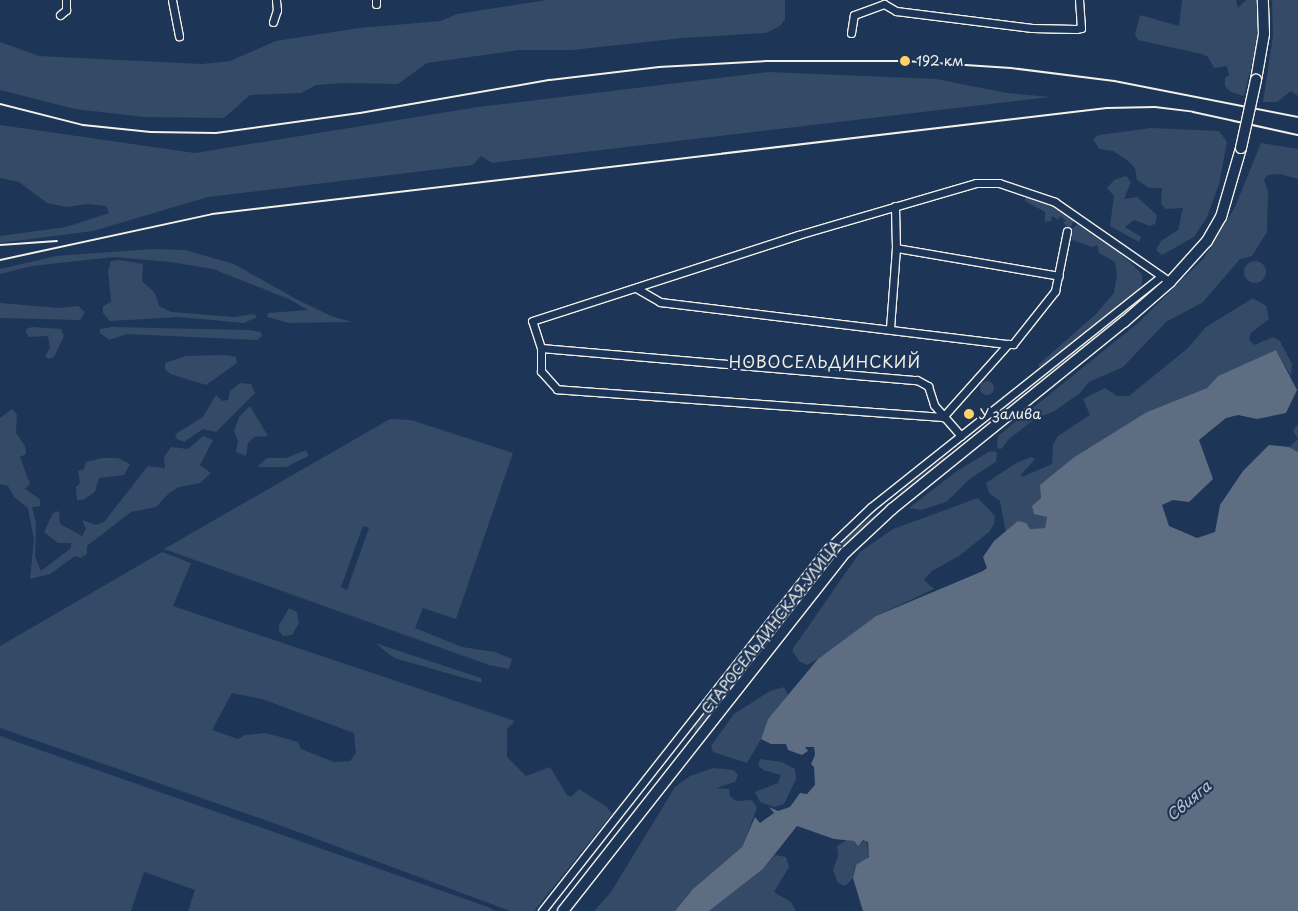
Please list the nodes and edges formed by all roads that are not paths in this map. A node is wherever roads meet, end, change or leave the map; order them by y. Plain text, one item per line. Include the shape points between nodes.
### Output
1 (66, 0) edge
2 (172, 0) edge
3 (276, 0) edge
4 (1079, 0) edge
5 (1263, 0) edge
6 (886, 2) edge
7 (60, 15) dead end
8 (273, 22) dead end
9 (851, 34) dead end
10 (179, 36) dead end
11 (895, 206) junction
12 (1067, 232) dead end
13 (896, 248) junction
14 (1059, 276) junction
15 (1166, 279) junction
16 (636, 288) junction
17 (890, 328) junction
18 (1008, 344) junction
19 (541, 348) junction
20 (943, 417) junction
21 (961, 436) junction
22 (882, 497) junction
23 (892, 509) junction
24 (542, 911) edge
25 (563, 911) edge

1 - 7 street via 66,10
2 - 10 street
3 - 8 street via 278,10
4 - 6 street via 1081,28 1005,25 896,11
5 - 15 main road, СТАРОСЕЛЬДИНСКАЯ УЛИЦА, bridge via 1264,34 1256,80 1221,217 1207,241
6 - 9 street via 854,15
11 - 13 street
11 - 15 street via 956,187 999,183 1055,202
11 - 16 street
12 - 14 street
13 - 14 street
13 - 17 street
14 - 18 street via 1054,290 1013,344
15 - 21 street
15 - 23 main road, СТАРОСЕЛЬДИНСКАЯ УЛИЦА
16 - 17 street via 660,302
16 - 19 street via 532,321
17 - 18 street
18 - 20 street
19 - 20 street via 917,380 928,386 934,405
19 - 20 street via 541,372 557,390
20 - 21 street
21 - 22 street
22 - 23 street
22 - 24 street via 828,548
23 - 25 main road, СТАРОСЕЛЬДИНСКАЯ УЛИЦА via 829,572 696,746

